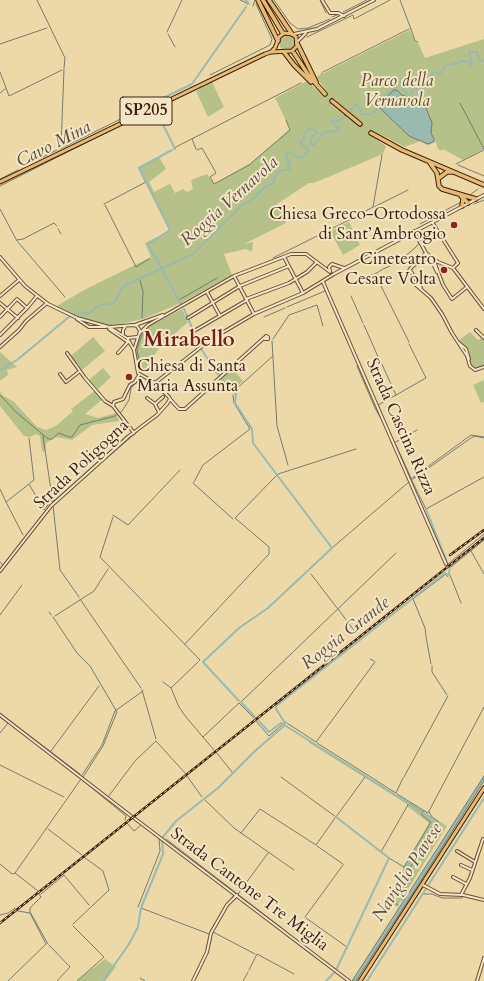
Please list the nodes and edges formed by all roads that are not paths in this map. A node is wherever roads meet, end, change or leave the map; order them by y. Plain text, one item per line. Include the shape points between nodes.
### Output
1 (258, 0) edge
2 (263, 0) edge
3 (269, 0) edge
4 (322, 0) edge
5 (374, 0) edge
6 (336, 13) junction
7 (344, 16) junction
8 (340, 18) junction
9 (282, 32) tunnel mouth
10 (308, 32) junction
11 (292, 34) junction
12 (278, 42) junction
13 (297, 43) junction
14 (283, 51) junction
15 (271, 52) junction
16 (294, 53) tunnel mouth
17 (319, 89) junction
18 (325, 94) tunnel mouth
19 (332, 102) tunnel mouth
20 (360, 124) tunnel mouth
21 (371, 132) tunnel mouth
22 (428, 161) junction
23 (454, 172) junction
24 (439, 178) junction
25 (0, 182) edge
26 (484, 185) edge
27 (484, 195) edge
28 (463, 197) junction
29 (476, 199) junction
30 (468, 203) junction
31 (462, 206) junction
32 (432, 222) junction
33 (414, 231) junction
34 (426, 253) junction
35 (0, 257) edge
36 (284, 257) junction
37 (430, 257) junction
38 (3, 260) junction
39 (434, 260) junction
40 (0, 262) edge
41 (317, 262) junction
42 (417, 263) junction
43 (322, 265) junction
44 (289, 266) junction
45 (330, 266) junction
46 (339, 267) junction
47 (346, 268) junction
48 (453, 268) junction
49 (338, 272) junction
50 (332, 273) junction
51 (234, 276) junction
52 (440, 276) junction
53 (295, 279) junction
54 (19, 280) junction
55 (323, 282) junction
56 (240, 286) junction
57 (467, 287) junction
58 (207, 292) junction
59 (302, 293) junction
60 (0, 296) edge
61 (37, 296) junction
62 (246, 300) junction
63 (0, 303) edge
64 (47, 303) junction
65 (213, 303) junction
66 (27, 308) junction
67 (484, 309) edge
68 (7, 310) junction
69 (173, 311) junction
70 (254, 314) junction
71 (220, 316) junction
72 (0, 317) edge
73 (18, 318) junction
74 (77, 318) junction
75 (188, 318) dead end
76 (134, 325) junction
77 (109, 327) junction
78 (125, 327) junction
79 (476, 330) dead end
80 (194, 331) dead end
81 (140, 333) junction
82 (0, 335) edge
83 (125, 336) junction
84 (137, 337) junction
85 (265, 337) dead end
86 (484, 338) edge
87 (0, 347) edge
88 (134, 350) junction
89 (67, 353) dead end
90 (118, 353) dead end
91 (484, 367) edge
92 (80, 371) junction
93 (60, 374) dead end
94 (139, 375) junction
95 (154, 383) junction
96 (163, 397) dead end
97 (147, 398) dead end
98 (170, 399) junction
99 (114, 402) junction
100 (108, 404) junction
101 (155, 404) junction
102 (113, 406) junction
103 (159, 412) junction
104 (134, 433) junction
105 (446, 564) dead end
106 (0, 571) edge
107 (0, 715) edge
108 (484, 788) edge
109 (132, 816) dead end
110 (134, 818) dead end
111 (483, 839) dead end
112 (457, 851) dead end
113 (475, 862) junction
114 (461, 865) dead end
115 (472, 870) junction
116 (453, 877) dead end
117 (466, 884) junction
118 (424, 886) junction
119 (237, 895) junction
120 (461, 895) junction
121 (484, 900) edge
122 (484, 958) edge
123 (347, 980) edge
124 (193, 981) edge
125 (360, 981) edge
126 (476, 981) edge

1 - 12 highway
2 - 9 highway
3 - 11 highway
4 - 6 street via 328,11
5 - 7 street
6 - 7 street
6 - 8 street
7 - 8 street
8 - 10 street
10 - 11 street
10 - 13 street
11 - 12 main road, SP205 via 284,34
11 - 13 main road
12 - 14 main road
12 - 15 main road, SP205
13 - 14 main road, SP205 via 292,51
13 - 17 highway
14 - 15 main road, SP205
14 - 17 highway
15 - 25 main road, SP205
16 - 17 highway
17 - 18 highway
19 - 20 highway
21 - 22 highway via 388,143
22 - 23 highway
22 - 24 highway
23 - 24 highway via 446,172
23 - 26 highway
24 - 28 highway via 439,186 442,189
27 - 29 street
28 - 29 highway
28 - 30 highway
28 - 31 highway
29 - 30 street
30 - 31 street
31 - 32 street
32 - 33 street
32 - 48 street via 458,263
33 - 34 street
33 - 47 street
34 - 37 street
34 - 42 street
35 - 38 street
36 - 41 street via 302,253
36 - 44 street
36 - 51 street
37 - 39 street
37 - 42 street
37 - 52 street
38 - 40 street
38 - 54 street
39 - 48 street
39 - 52 street
41 - 43 street
41 - 53 street
42 - 91 street via 410,269 421,290 432,298 470,366 475,370
43 - 45 street
43 - 50 street
44 - 53 street
44 - 56 street
45 - 46 street via 334,264
45 - 50 street
46 - 47 street
46 - 49 street
47 - 49 street
48 - 57 street
49 - 50 street
50 - 55 street
51 - 56 street
51 - 58 street
52 - 57 street via 452,299
53 - 59 street
53 - 62 street
54 - 60 street
54 - 61 street
55 - 59 street
55 - 105 street, Strada Cascina Rizza
56 - 62 street
56 - 65 street
57 - 67 street
58 - 65 street
58 - 69 street
59 - 70 street
61 - 64 street
61 - 66 street
62 - 70 street
62 - 71 street
63 - 68 street
64 - 74 street
64 - 87 street
65 - 71 street
65 - 75 street
66 - 68 street via 17,299
66 - 73 street
68 - 72 street
68 - 73 street
69 - 76 street
69 - 81 street via 148,325
70 - 95 street via 201,345
71 - 80 street
73 - 82 street
74 - 77 street
74 - 77 street via 89,327
76 - 78 street
76 - 81 street
77 - 78 street
77 - 83 street
78 - 83 street
79 - 86 street
81 - 84 street
83 - 84 street
83 - 88 street
83 - 90 street via 128,342
84 - 88 street
85 - 98 street via 185,409 179,409
88 - 94 street
89 - 92 street
92 - 93 street via 66,382
92 - 100 street
94 - 95 street
94 - 99 street via 123,399
95 - 98 street
96 - 101 street
97 - 101 street
98 - 103 street, Strada Poligogna
99 - 100 street
99 - 102 street
100 - 102 street
101 - 103 street
102 - 104 street
103 - 104 street, Strada Poligogna
104 - 106 street, Strada Poligogna via 51,506
107 - 109 street
108 - 118 main road
110 - 119 street, Strada Cantone Tre Miglia
111 - 113 street
112 - 113 street
113 - 115 street
114 - 115 street
115 - 117 street
116 - 117 street
117 - 120 street
118 - 120 street via 440,894
118 - 125 main road
119 - 123 street, Strada Cantone Tre Miglia
119 - 124 street via 211,933 208,952
120 - 121 street
122 - 126 street

